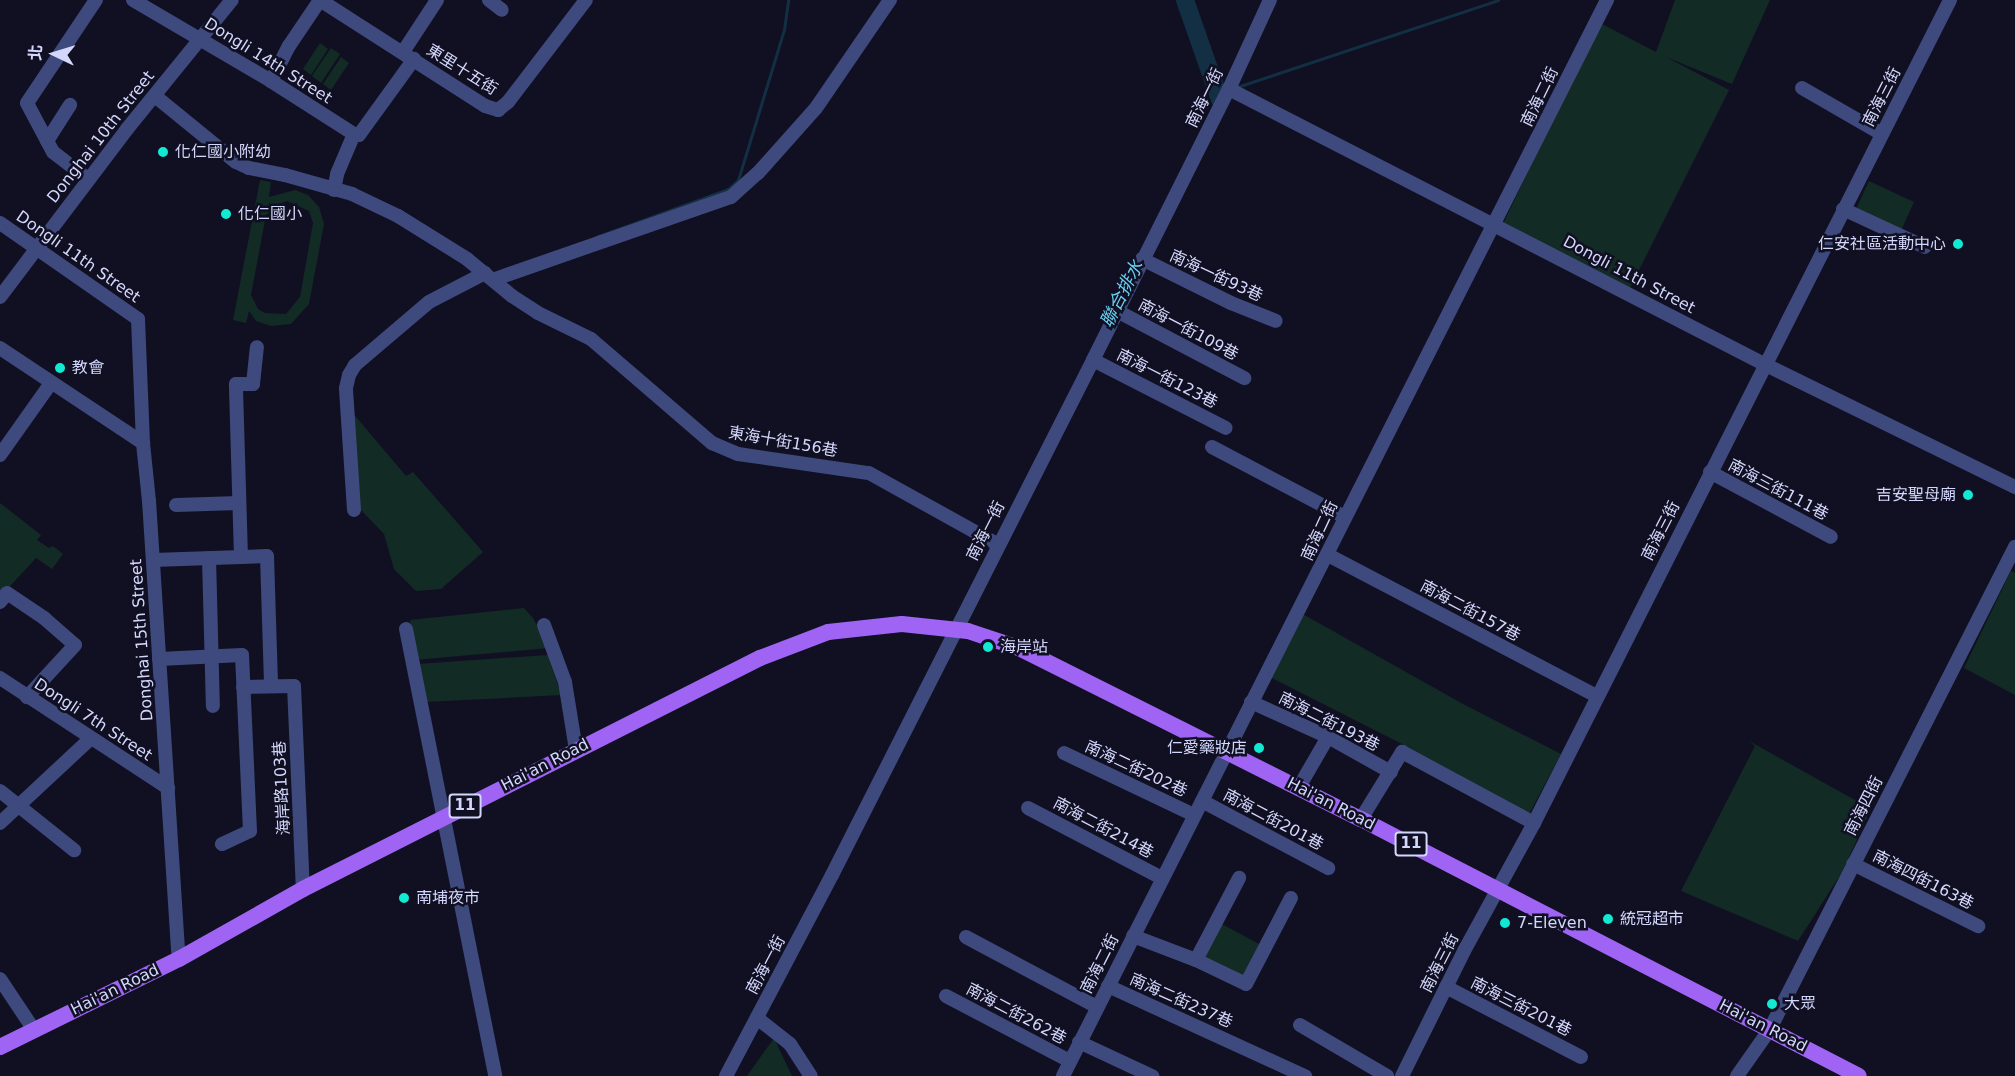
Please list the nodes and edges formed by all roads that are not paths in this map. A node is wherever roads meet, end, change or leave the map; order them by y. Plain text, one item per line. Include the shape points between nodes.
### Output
1 (96, 0) edge
2 (232, 0) edge
3 (320, 0) edge
4 (437, 0) edge
5 (489, 0) edge
6 (586, 0) edge
7 (890, 0) edge
8 (1270, 0) edge
9 (1607, 0) edge
10 (1950, 0) edge
11 (142, 2) edge
12 (502, 10) dead end
13 (200, 39) junction
14 (408, 55) junction
15 (271, 81) junction
16 (1802, 88) dead end
17 (1229, 89) junction
18 (154, 96) junction
19 (70, 105) dead end
20 (354, 134) junction
21 (1882, 134) junction
22 (47, 141) junction
23 (88, 179) junction
24 (334, 190) junction
25 (1844, 209) junction
26 (0, 223) edge
27 (1495, 224) junction
28 (36, 246) junction
29 (1925, 247) dead end
30 (1142, 259) junction
31 (490, 276) junction
32 (0, 297) edge
33 (1117, 311) junction
34 (138, 319) joint
35 (1276, 321) dead end
36 (257, 347) dead end
37 (0, 348) edge
38 (1093, 360) junction
39 (1764, 364) junction
40 (1244, 378) dead end
41 (51, 383) junction
42 (1226, 428) dead end
43 (143, 443) junction
44 (1212, 447) dead end
45 (0, 455) edge
46 (1710, 472) junction
47 (2015, 487) edge
48 (239, 503) junction
49 (176, 505) dead end
50 (354, 510) dead end
51 (1345, 517) junction
52 (1831, 537) dead end
53 (997, 544) junction
54 (2015, 547) edge
55 (1328, 555) junction
56 (241, 557) junction
57 (209, 558) junction
58 (153, 560) junction
59 (0, 602) edge
60 (544, 625) dead end
61 (406, 629) dead end
62 (952, 629) junction
63 (212, 656) junction
64 (159, 659) junction
65 (0, 678) edge
66 (271, 686) junction
67 (243, 687) junction
68 (1596, 696) junction
69 (27, 697) junction
70 (1251, 702) junction
71 (213, 706) dead end
72 (1328, 738) junction
73 (90, 739) junction
74 (576, 750) junction
75 (1226, 752) junction
76 (1064, 753) dead end
77 (1391, 772) junction
78 (1299, 787) junction
79 (168, 788) junction
80 (0, 791) edge
81 (1202, 801) junction
82 (19, 807) junction
83 (1028, 808) dead end
84 (1194, 815) junction
85 (442, 818) junction
86 (1361, 819) junction
87 (1534, 823) junction
88 (0, 824) edge
89 (222, 844) dead end
90 (74, 850) dead end
91 (1853, 864) junction
92 (1328, 868) dead end
93 (1162, 878) junction
94 (1239, 878) dead end
95 (303, 889) junction
96 (1497, 889) junction
97 (1291, 897) dead end
98 (1978, 926) dead end
99 (1133, 936) junction
100 (966, 937) dead end
101 (179, 959) junction
102 (1196, 960) junction
103 (0, 980) edge
104 (1108, 986) junction
105 (1446, 987) junction
106 (946, 996) dead end
107 (1097, 1007) junction
108 (757, 1018) junction
109 (1300, 1025) dead end
110 (1770, 1029) junction
111 (34, 1030) junction
112 (1079, 1042) junction
113 (0, 1047) edge
114 (1581, 1056) dead end
115 (1070, 1061) junction
116 (495, 1076) edge
117 (726, 1076) edge
118 (811, 1076) edge
119 (1063, 1076) edge
120 (1152, 1076) edge
121 (1305, 1076) edge
122 (1387, 1076) edge
123 (1402, 1076) edge
124 (1737, 1076) edge
125 (1859, 1076) edge

1 - 22 street via 27,103
2 - 13 street, Donghai 10th Street
3 - 14 street, 東里十五街
3 - 15 street
4 - 14 street
5 - 12 street
6 - 14 street, 東里十五街 via 498,110 485,106
7 - 31 street via 816,108 731,197
8 - 17 street, 南海一街
9 - 27 street, 南海二街
10 - 21 street, 南海三街
11 - 13 street, Dongli 14th Street
13 - 15 street, Dongli 14th Street
13 - 18 street, Donghai 10th Street
14 - 20 street via 359,135
15 - 20 street, Dongli 14th Street
16 - 21 street
17 - 27 street, Dongli 11th Street
17 - 30 street, 南海一街
18 - 23 street, Donghai 10th Street
18 - 24 street, 東海十街156巷 via 236,162
19 - 22 street
20 - 24 street
21 - 25 street, 南海三街
22 - 23 street via 53,152
23 - 28 street, Donghai 10th Street
24 - 31 street, 東海十街156巷 via 352,194 398,216
25 - 29 street
25 - 39 street, 南海三街
26 - 28 street, Dongli 11th Street
27 - 39 street, Dongli 11th Street
27 - 51 street, 南海二街
28 - 32 street, Donghai 10th Street
28 - 34 street, Dongli 11th Street
30 - 33 street, 南海一街
30 - 35 street, 南海一街93巷
31 - 50 street via 429,302 355,365 349,375 346,406
31 - 53 street, 東海十街156巷 via 538,313 591,339 712,444 738,454 869,473
33 - 38 street, 南海一街
33 - 40 street, 南海一街109巷
34 - 43 street, Donghai 15th Street
36 - 48 street via 253,384 236,384
37 - 41 street
38 - 42 street, 南海一街123巷
38 - 53 street, 南海一街
39 - 46 street, 南海三街
39 - 47 street, Dongli 11th Street
41 - 43 street
41 - 45 street
43 - 58 street, Donghai 15th Street
44 - 51 street
46 - 52 street, 南海三街111巷
46 - 68 street, 南海三街
48 - 49 street
48 - 56 street
51 - 55 street, 南海二街
53 - 62 street, 南海一街
54 - 91 street, 南海四街
55 - 68 street, 南海二街157巷
55 - 70 street, 南海二街
56 - 57 street
56 - 66 street via 267,556
57 - 58 street
57 - 63 street
58 - 64 street, Donghai 15th Street
59 - 69 street via 8,593 75,645
60 - 74 street via 565,682
61 - 85 street
62 - 74 main road, Hai'an Road / 11 via 902,624 869,626 796,642
62 - 75 main road, Hai'an Road / 11 via 1019,648
62 - 108 street, 南海一街
63 - 64 street
63 - 67 street via 242,655
63 - 71 street
64 - 79 street, Donghai 15th Street
65 - 69 street, Dongli 7th Street
66 - 67 street
66 - 95 street, 海岸路103巷 via 294,686
67 - 89 street via 250,831
68 - 87 street, 南海三街
69 - 73 street, Dongli 7th Street
70 - 72 street, 南海二街193巷
70 - 75 street, 南海二街
72 - 77 street, 南海二街193巷
72 - 78 street
73 - 79 street, Dongli 7th Street
73 - 82 street
74 - 85 main road, Hai'an Road / 11
75 - 78 main road, Hai'an Road / 11
75 - 81 street, 南海二街
76 - 84 street, 南海二街202巷
77 - 86 street
77 - 87 street via 1402,752
78 - 86 main road, Hai'an Road / 11
79 - 101 street, Donghai 15th Street
80 - 82 street
81 - 84 street, 南海二街
81 - 92 street, 南海二街201巷
82 - 88 street
82 - 90 street
83 - 93 street, 南海二街214巷
84 - 93 street, 南海二街
85 - 95 main road, Hai'an Road / 11
85 - 116 street
86 - 96 main road, Hai'an Road / 11
87 - 96 street, 南海三街
91 - 98 street, 南海四街163巷
91 - 110 street, 南海四街
93 - 99 street, 南海二街
94 - 102 street
95 - 101 main road, Hai'an Road / 11
96 - 105 street, 南海三街
96 - 110 main road, Hai'an Road / 11
97 - 102 street via 1246,984
99 - 102 street
99 - 104 street, 南海二街
100 - 107 street
101 - 111 main road, Hai'an Road / 11
103 - 111 street
104 - 107 street, 南海二街
104 - 121 street, 南海二街237巷
105 - 114 street, 南海三街201巷
105 - 123 street, 南海三街
106 - 115 street, 南海二街262巷
107 - 112 street, 南海二街
108 - 117 street, 南海一街
108 - 118 street via 790,1044
109 - 122 street
110 - 124 street, 南海四街
110 - 125 main road, Hai'an Road / 11
111 - 113 main road, Hai'an Road / 11
112 - 115 street, 南海二街
112 - 120 street
115 - 119 street, 南海二街

